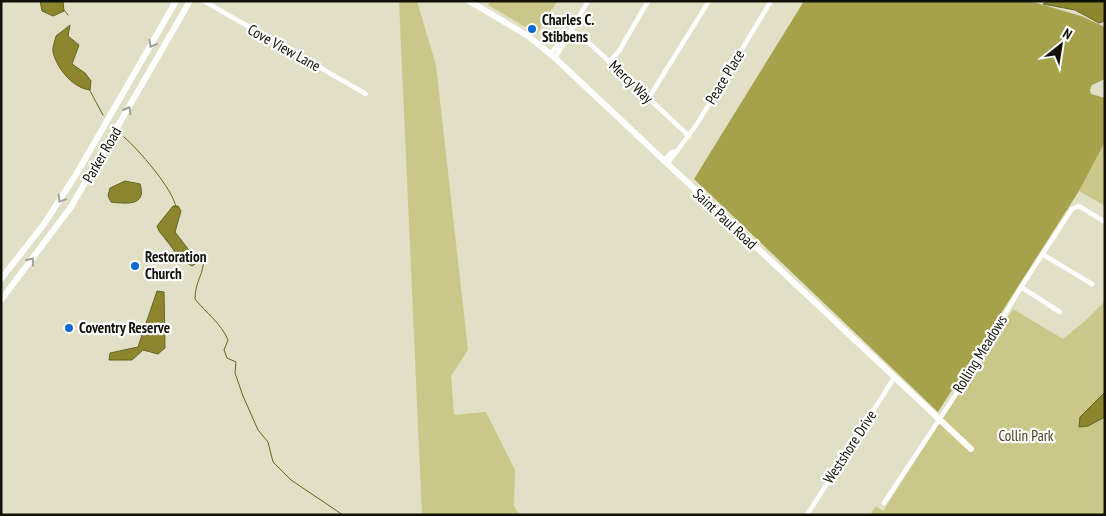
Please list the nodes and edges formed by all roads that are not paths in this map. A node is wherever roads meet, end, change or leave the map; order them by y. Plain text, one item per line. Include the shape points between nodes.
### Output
1 (176, 1) edge
2 (190, 1) edge
3 (204, 1) edge
4 (469, 1) edge
5 (588, 1) edge
6 (648, 1) edge
7 (709, 1) edge
8 (771, 1) edge
9 (571, 30) junction
10 (553, 56) junction
11 (609, 62) junction
12 (366, 94) dead end
13 (648, 99) junction
14 (689, 136) junction
15 (665, 162) junction
16 (1105, 222) edge
17 (1042, 254) junction
18 (1, 280) edge
19 (1092, 284) dead end
20 (1021, 286) junction
21 (1, 300) edge
22 (1060, 312) dead end
23 (894, 378) junction
24 (938, 419) junction
25 (971, 449) dead end
26 (884, 503) dead end
27 (807, 515) edge

1 -> 18 main road, Parker Road via 77,174
21 -> 2 main road, Parker Road via 71,207
3 - 12 street, Cove View Lane
4 - 10 main road, Saint Paul Road via 528,36
5 - 9 street
6 - 11 street
7 - 13 street
8 - 14 street, Peace Place
9 - 10 street
9 - 11 street, Mercy Way
10 - 15 main road, Saint Paul Road
11 - 13 street, Mercy Way
13 - 14 street, Mercy Way
14 - 15 street, Peace Place
15 - 23 main road, Saint Paul Road
16 - 17 street, Rolling Meadows via 1077,206
17 - 19 street
17 - 20 street, Rolling Meadows
20 - 22 street
20 - 24 street, Rolling Meadows
23 - 24 main road, Saint Paul Road
23 - 27 street, Westshore Drive
24 - 25 main road, Saint Paul Road
24 - 26 street, Rolling Meadows

